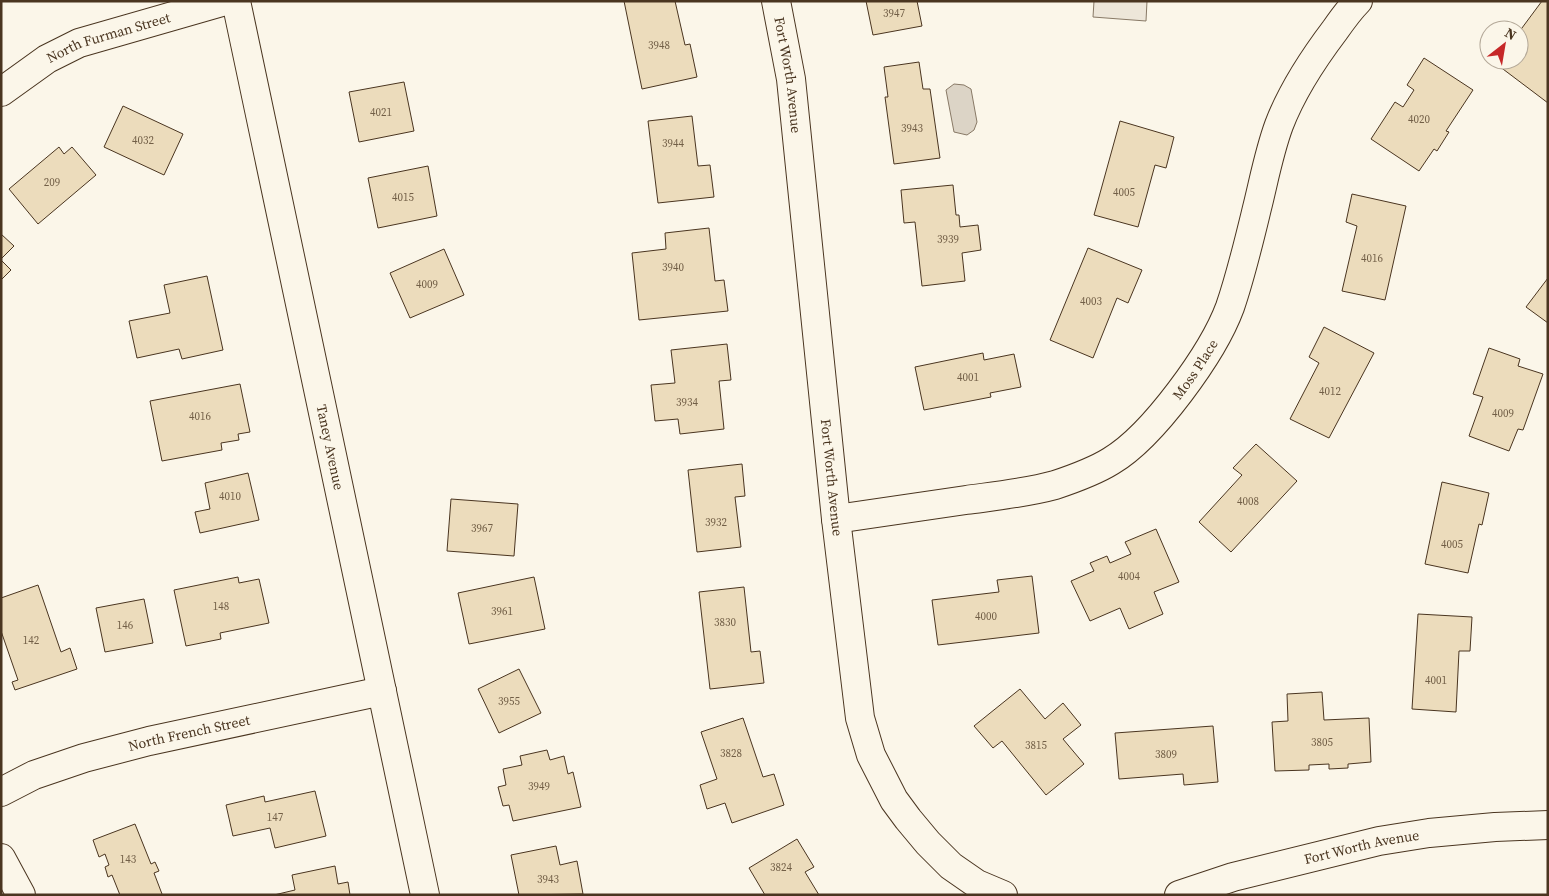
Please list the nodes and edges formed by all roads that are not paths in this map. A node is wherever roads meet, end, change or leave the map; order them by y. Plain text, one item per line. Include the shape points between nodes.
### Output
1 (225, 1) edge
2 (236, 1) edge
3 (776, 1) edge
4 (1358, 1) edge
5 (1, 92) edge
6 (836, 519) junction
7 (382, 692) junction
8 (1, 792) edge
9 (1548, 825) edge
10 (1, 858) edge
11 (21, 895) edge
12 (425, 895) edge
13 (1003, 895) edge
14 (1179, 895) edge

1 - 5 street, North Furman Street via 79,43 47,59
2 - 7 street, Taney Avenue
3 - 6 street, Fort Worth Avenue via 791,79
4 - 6 street, Moss Place via 1322,47 1279,124 1232,299 1215,338 1190,378 1152,427 1112,461 1055,485
6 - 13 street, Fort Worth Avenue via 860,718 871,755 894,800 928,843 951,866 977,884
7 - 8 street, North French Street via 140,743 34,775
7 - 12 street, Taney Avenue
9 - 14 street, Fort Worth Avenue via 1457,830 1379,841 1241,875
10 - 11 street

